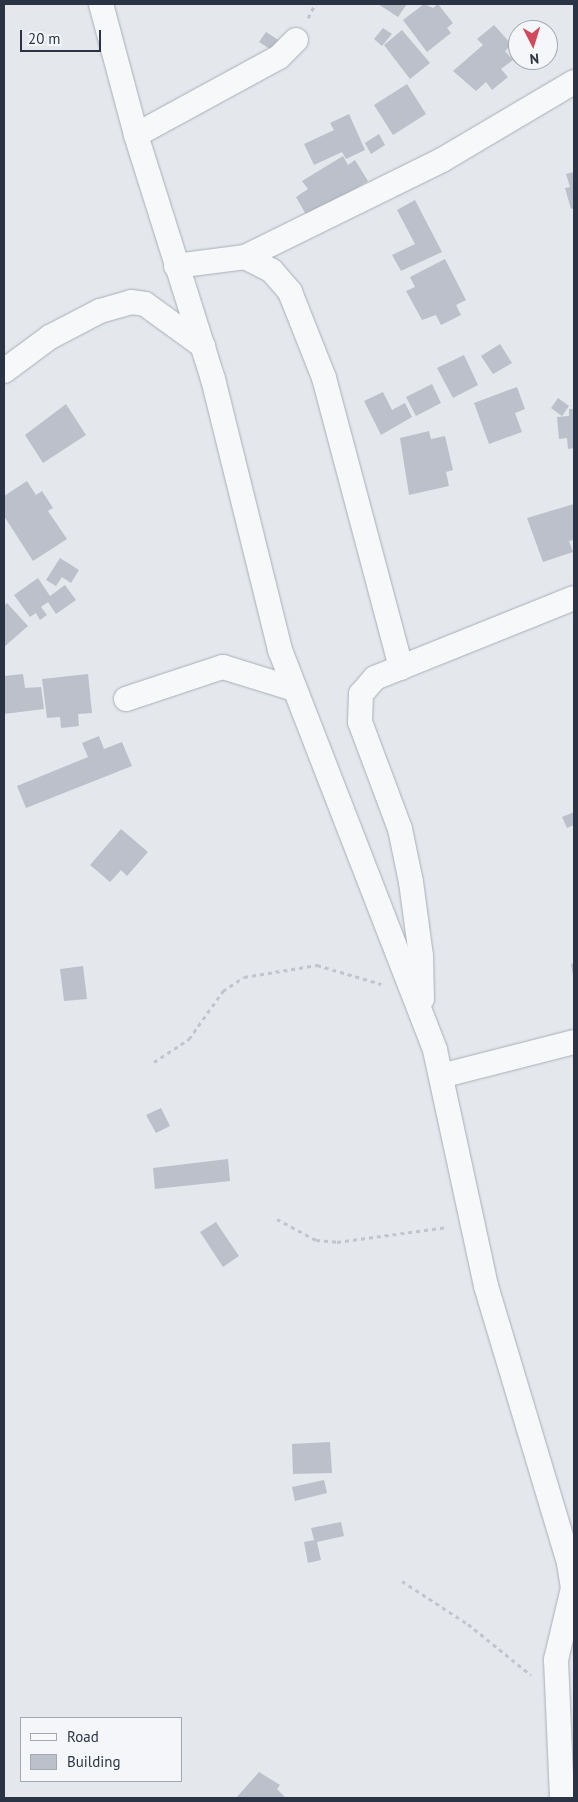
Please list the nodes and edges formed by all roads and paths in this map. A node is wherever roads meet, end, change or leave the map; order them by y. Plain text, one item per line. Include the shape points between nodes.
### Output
1 (101, 4) edge
2 (296, 40) dead end
3 (574, 82) edge
4 (136, 135) junction
5 (245, 256) junction
6 (176, 266) junction
7 (203, 346) junction
8 (4, 371) edge
9 (574, 598) edge
10 (401, 668) junction
11 (294, 689) junction
12 (126, 699) dead end
13 (419, 1004) junction
14 (574, 1042) edge
15 (154, 1062) dead end
16 (441, 1076) junction
17 (277, 1219) dead end
18 (472, 1224) junction
19 (402, 1581) dead end
20 (556, 1690) junction
21 (562, 1798) edge

1 - 4 street
2 - 4 street via 279,57
3 - 5 street via 442,160
4 - 6 street
5 - 6 street
5 - 10 street via 272,271 290,292 305,322
6 - 7 street
7 - 8 street via 145,304 131,302 100,311 50,337
7 - 11 street
9 - 10 street
10 - 13 street via 375,678 361,694 358,706 400,829 421,956
11 - 12 street via 223,668
11 - 13 street
13 - 15 path via 317,965 244,977 223,991 189,1039
13 - 16 street
14 - 16 street
16 - 18 street
17 - 18 path via 316,1240 337,1242
18 - 20 street via 569,1563 573,1588 556,1660
19 - 20 path
20 - 21 street

